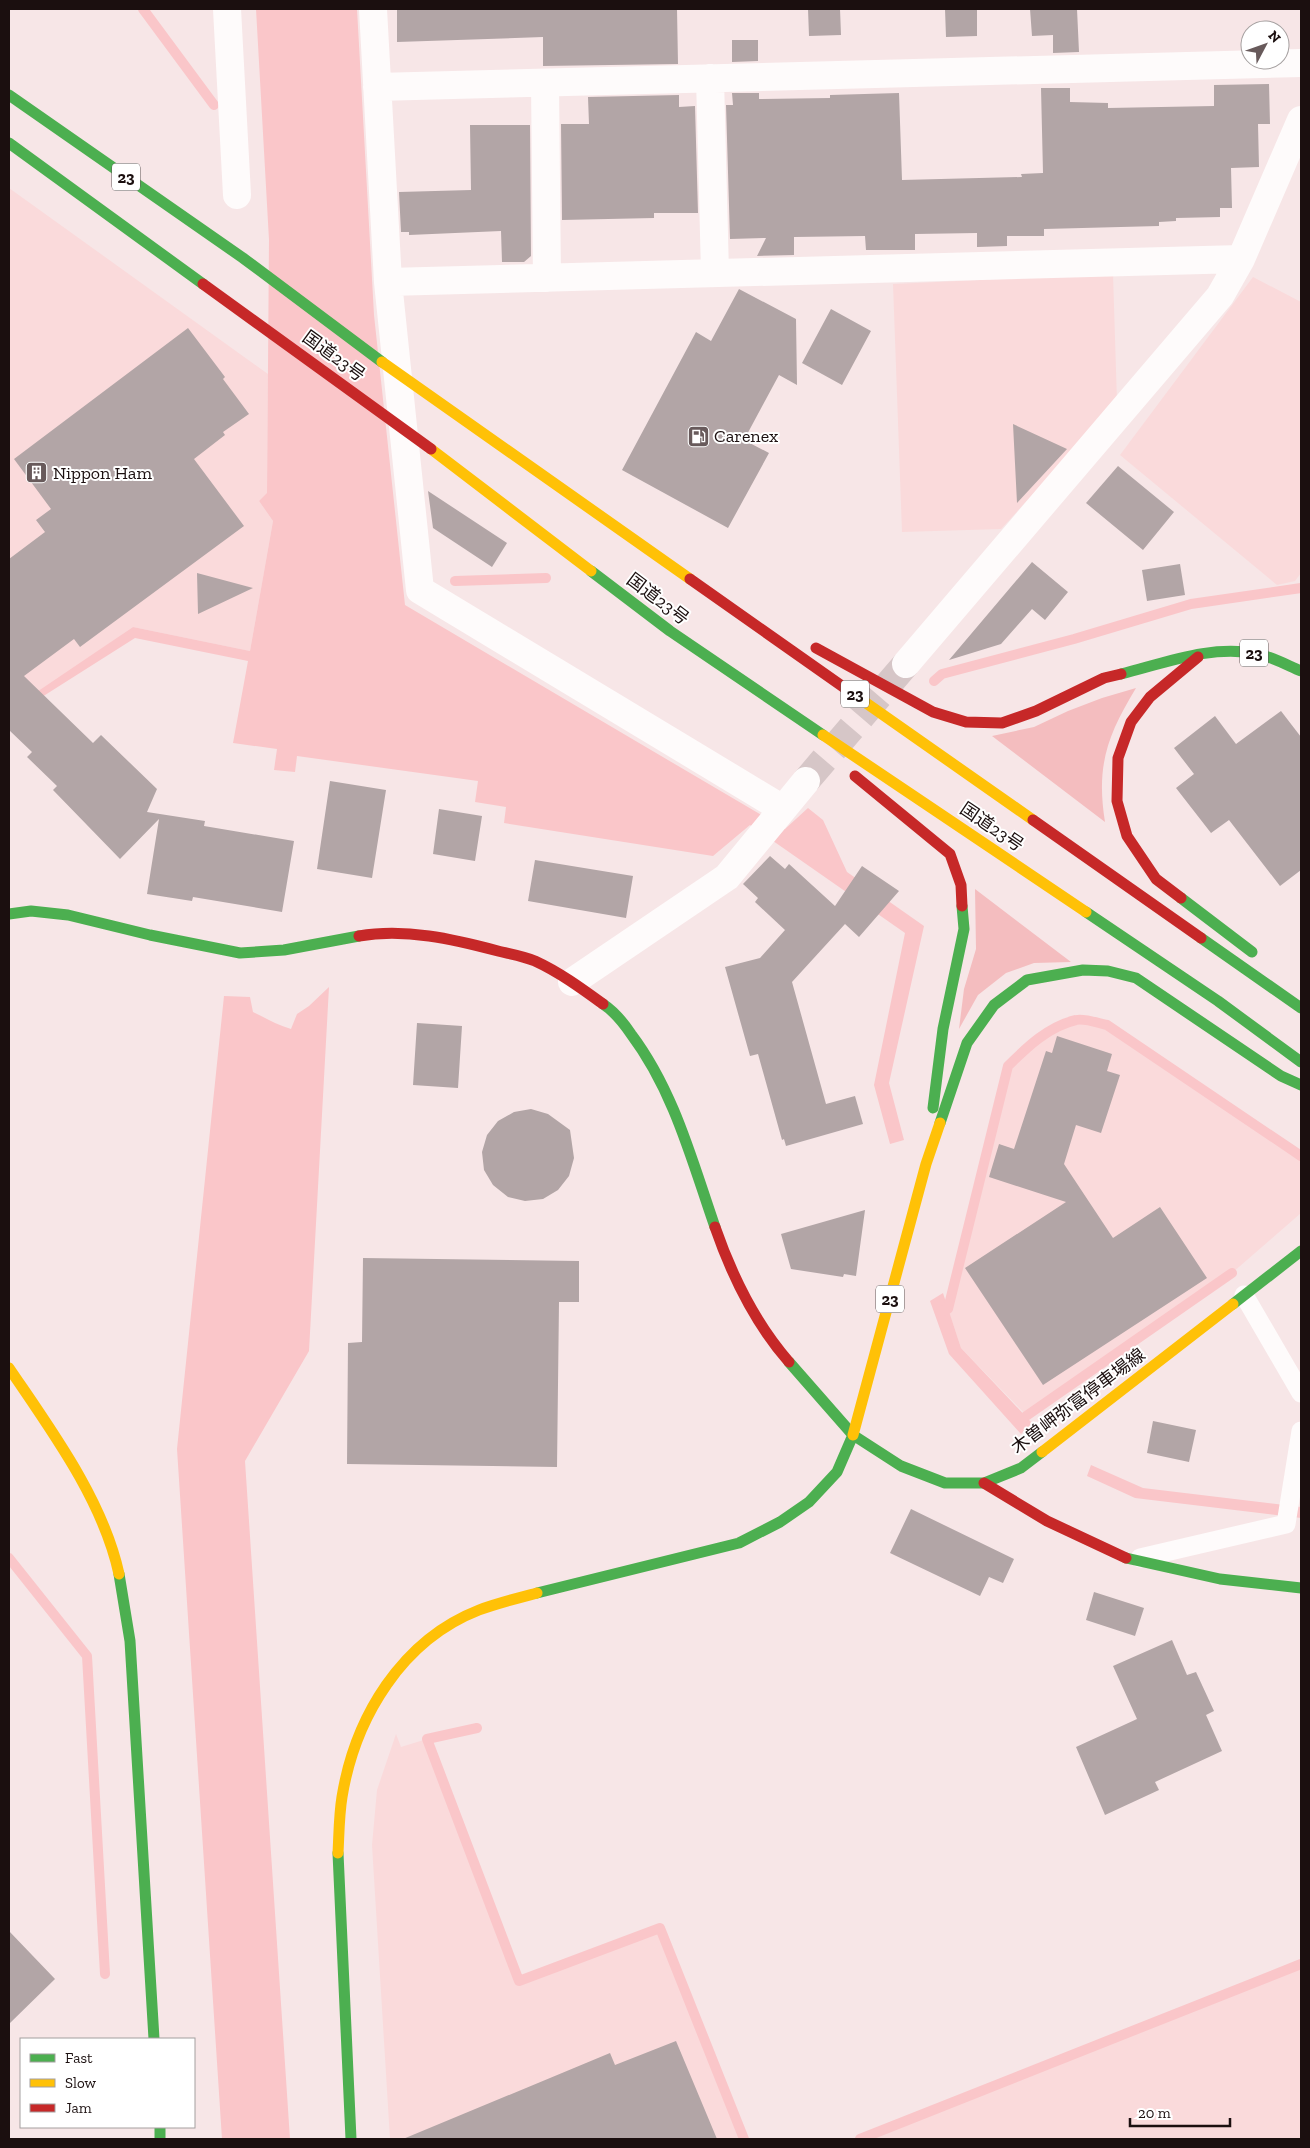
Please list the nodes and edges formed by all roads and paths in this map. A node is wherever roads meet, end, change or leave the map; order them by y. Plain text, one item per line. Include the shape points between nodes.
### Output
1 (227, 9) edge
2 (373, 9) edge
3 (1301, 63) edge
4 (710, 78) junction
5 (545, 83) junction
6 (377, 87) junction
7 (9, 95) edge
8 (1301, 120) edge
9 (9, 143) edge
10 (237, 195) dead end
11 (1241, 259) junction
12 (715, 273) junction
13 (547, 278) junction
14 (388, 282) junction
15 (698, 584) junction
16 (670, 631) junction
17 (785, 631) dead end
18 (803, 641) dead end
19 (1203, 653) junction
20 (906, 664) tunnel mouth
21 (1301, 671) edge
22 (809, 739) dead end
23 (848, 769) dead end
24 (806, 782) tunnel mouth
25 (780, 812) junction
26 (9, 914) edge
27 (1259, 957) dead end
28 (572, 982) junction
29 (1301, 1008) edge
30 (1301, 1062) edge
31 (1301, 1085) edge
32 (926, 1164) junction
33 (1301, 1251) edge
34 (1244, 1295) junction
35 (9, 1368) edge
36 (1301, 1393) edge
37 (1301, 1431) edge
38 (853, 1434) junction
39 (984, 1483) junction
40 (1133, 1560) junction
41 (1301, 1588) edge
42 (154, 2038) edge
43 (352, 2139) edge

1 - 10 street
2 - 6 street
3 - 4 street
4 - 5 street
4 - 12 street
5 - 6 street
5 - 13 street
6 - 14 street
7 - 15 main road, 国道23号 / 23 via 243,258 408,381
8 - 11 street
9 - 16 main road, 国道23号 / 23 via 410,433
11 - 12 street
11 - 20 street via 1220,296
12 - 13 street
13 - 14 street
14 - 25 street via 420,590
15 - 17 main road, 23
15 - 29 main road, 国道23号 / 23
16 - 22 main road, 23
16 - 30 main road, 国道23号 / 23 via 1218,1001
18 - 19 main road, 23 via 933,712 966,722 1002,723 1036,711 1104,678
19 - 21 main road, 23 via 1236,650 1260,654
19 - 27 main road via 1150,697 1131,722 1118,758 1117,801 1127,836 1156,879
23 - 32 main road, 23 via 950,854 961,884 964,929 943,1029
24 - 25 street
25 - 28 street via 726,878
26 - 28 main road, 木曽岬弥富停車場線 via 31,911 68,915 240,953 284,950 378,933 422,935 464,942 534,961
28 - 38 main road, 木曽岬弥富停車場線 via 615,1012 644,1051 671,1101 726,1258 749,1307 773,1344
31 - 32 main road, 23 via 1281,1076 1136,978 1084,970 1054,974 1027,980 994,1005 967,1043
32 - 38 main road, 23
33 - 34 main road, 木曽岬弥富停車場線
34 - 36 lane
34 - 39 main road, 木曽岬弥富停車場線 via 1053,1445 1021,1468
35 - 42 main road via 98,1511 113,1547 123,1593 130,1641
37 - 40 lane via 1286,1524
38 - 39 main road, 木曽岬弥富停車場線 via 901,1466 944,1483
38 - 43 main road via 837,1472 809,1502 780,1522 739,1543 480,1610 442,1628 407,1658 378,1696 356,1740 342,1797 338,1855
39 - 40 main road via 1047,1520
40 - 41 main road via 1220,1579

